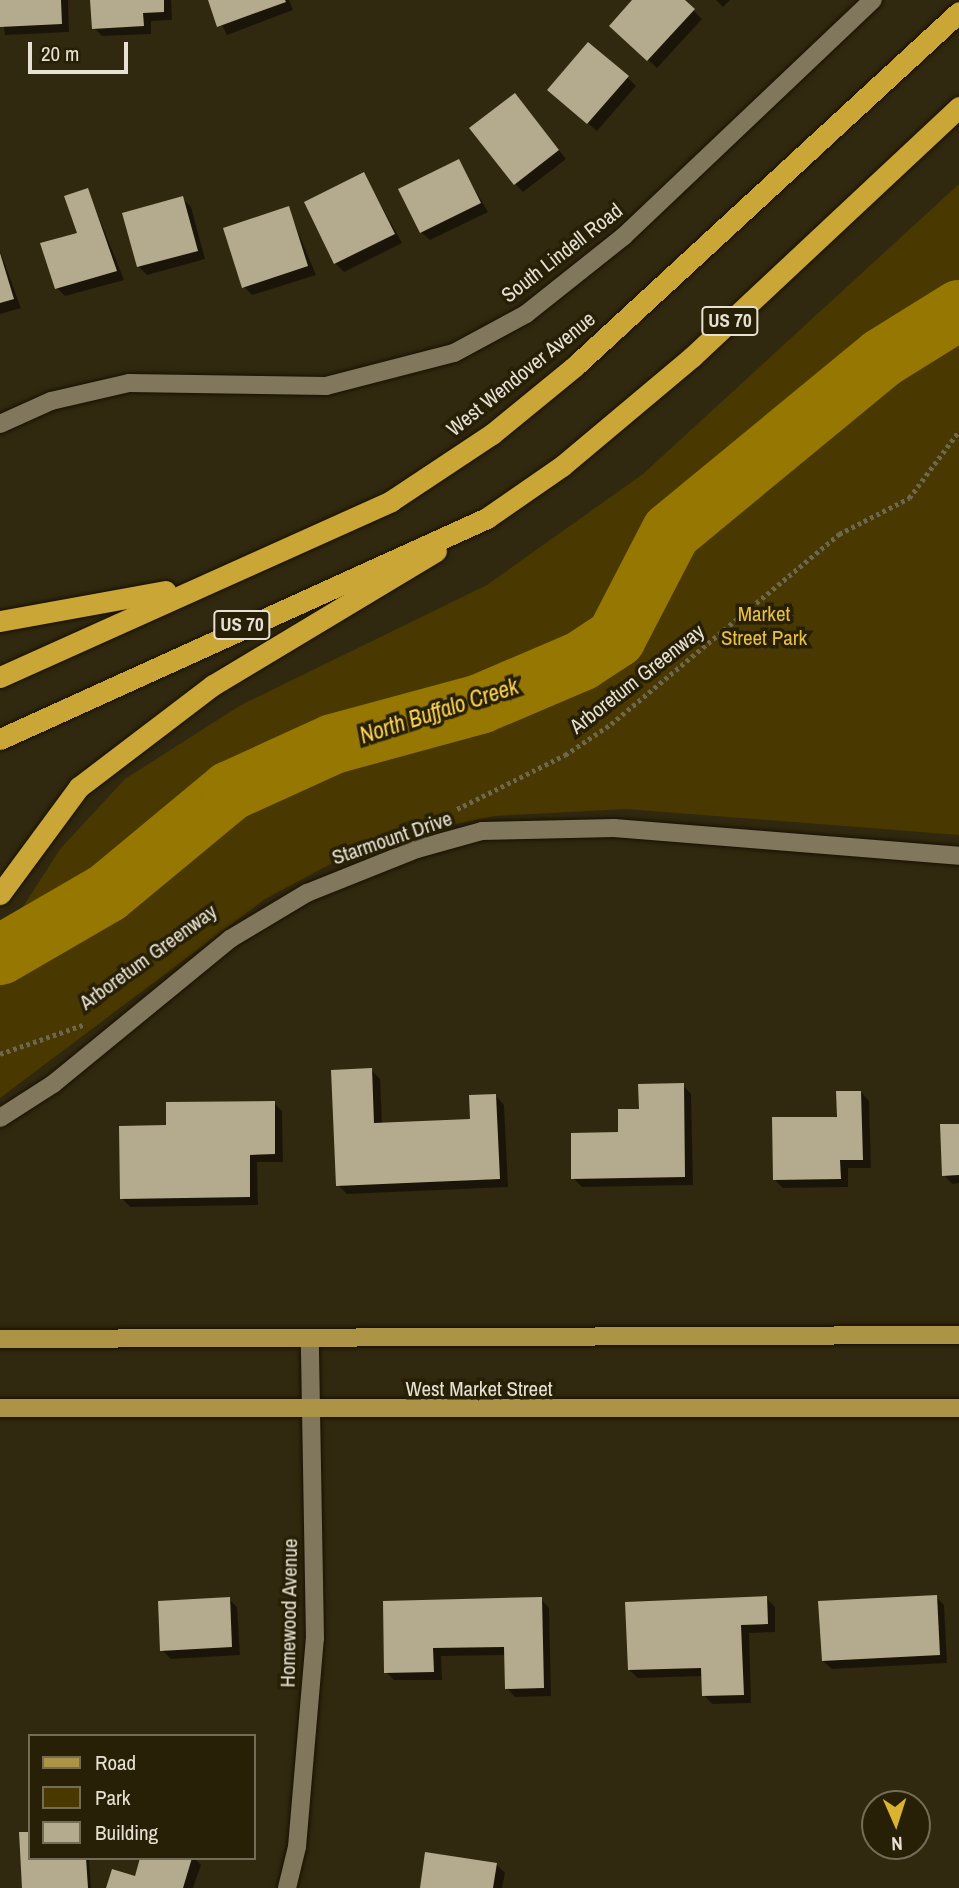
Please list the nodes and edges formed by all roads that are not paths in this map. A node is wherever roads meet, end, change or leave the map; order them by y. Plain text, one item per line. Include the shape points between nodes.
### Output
1 (873, 0) edge
2 (959, 12) edge
3 (959, 107) edge
4 (0, 424) edge
5 (487, 518) junction
6 (205, 583) junction
7 (0, 621) edge
8 (0, 677) edge
9 (0, 739) edge
10 (959, 856) edge
11 (0, 894) edge
12 (0, 1118) edge
13 (959, 1335) edge
14 (310, 1338) junction
15 (0, 1339) edge
16 (0, 1408) edge
17 (959, 1408) edge
18 (313, 1413) junction
19 (287, 1888) edge

1 - 4 street, South Lindell Road via 624,236 526,314 454,353 326,386 129,383 51,401
2 - 6 highway, West Wendover Avenue / US 70 via 575,366 492,434 391,501
3 - 5 highway, US 70 via 692,357 562,467
5 - 9 highway, US 70
5 - 11 highway via 213,685 79,788
6 - 7 highway
6 - 8 highway, West Wendover Avenue / US 70
10 - 12 street, Starmount Drive via 614,828 482,831 430,845 307,893 230,939 53,1084
13 - 14 main road
14 - 15 main road
14 - 18 street, Homewood Avenue
16 - 18 main road, West Market Street
17 - 18 main road, West Market Street
18 - 19 street, Homewood Avenue via 315,1639 297,1847

